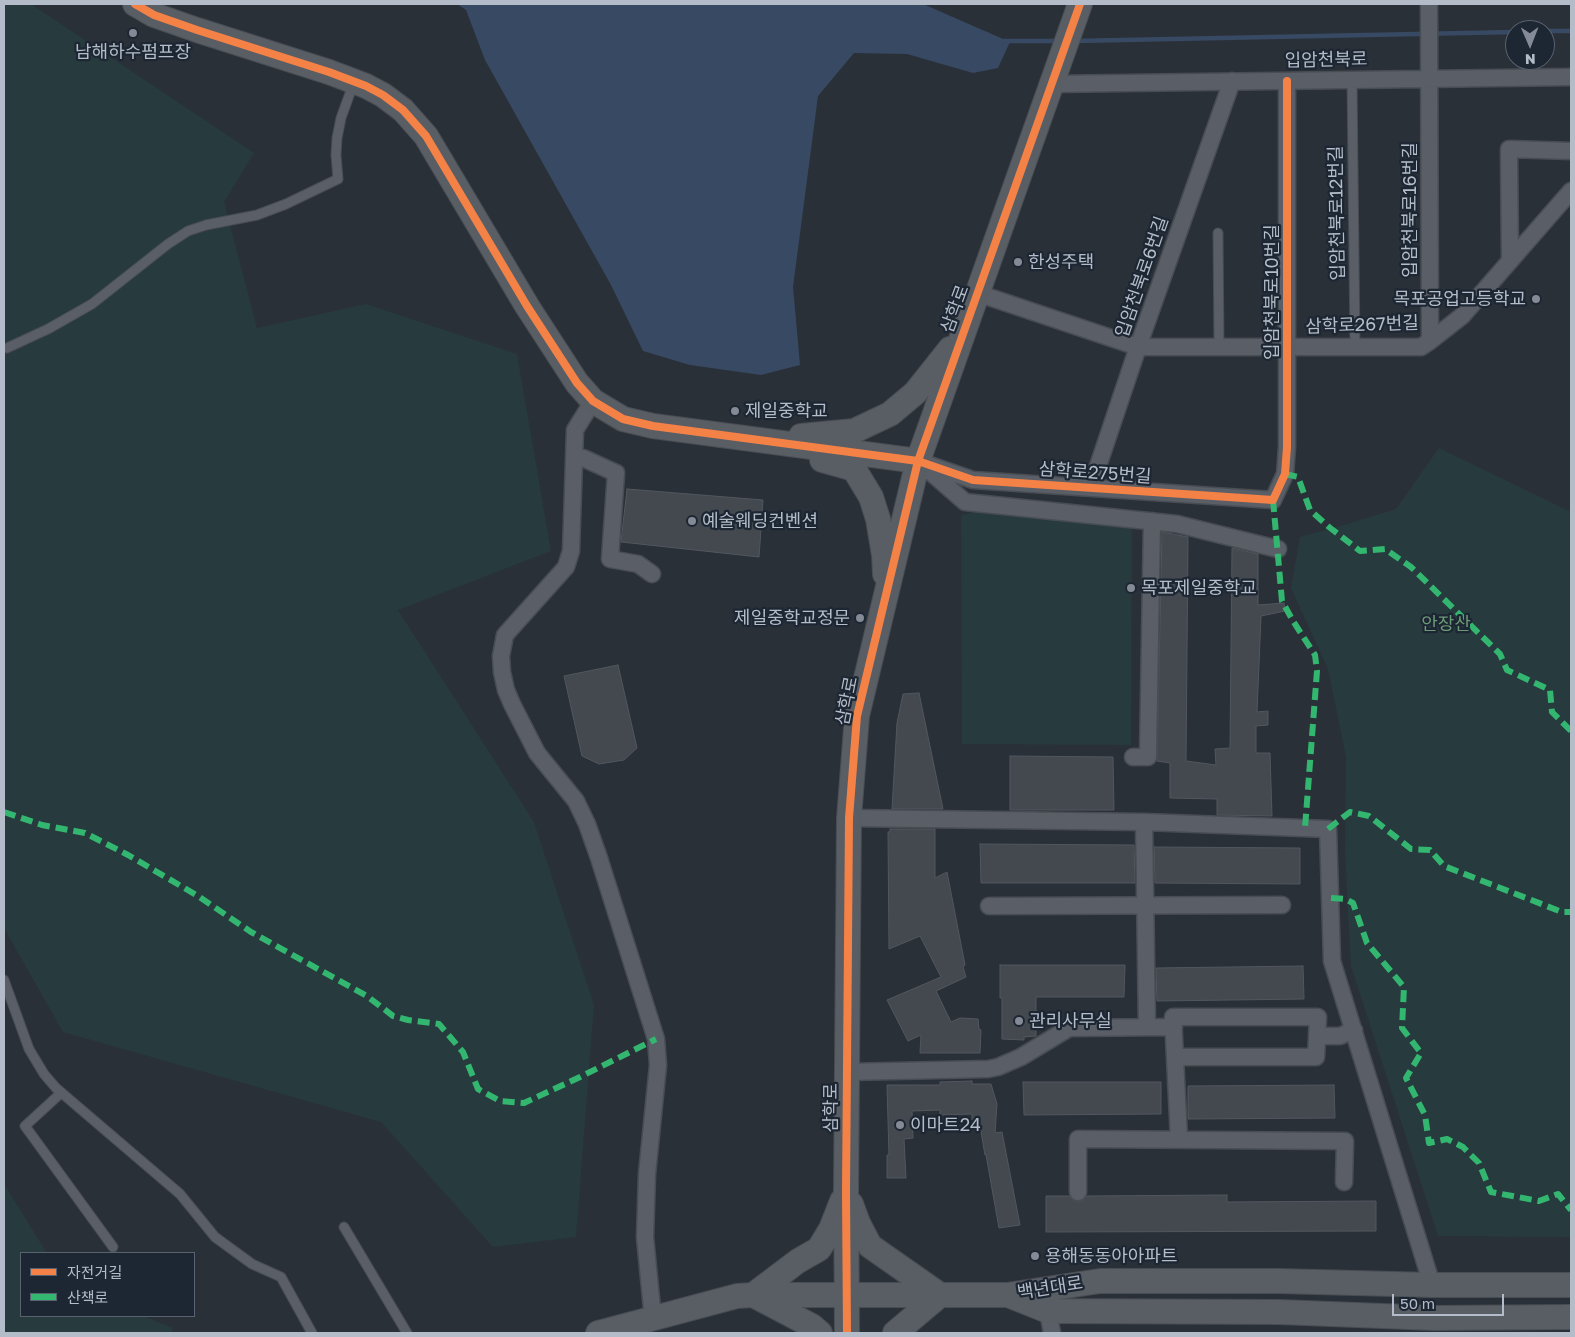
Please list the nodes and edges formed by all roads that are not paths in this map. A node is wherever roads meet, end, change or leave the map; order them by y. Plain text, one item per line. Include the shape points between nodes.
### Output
1 (135, 4) edge
2 (1429, 4) edge
3 (1078, 9) edge
4 (1571, 77) edge
5 (1430, 79) junction
6 (1352, 80) junction
7 (1232, 81) junction
8 (1287, 81) junction
9 (354, 82) junction
10 (1048, 93) junction
11 (1571, 151) edge
12 (1571, 191) edge
13 (1218, 233) dead end
14 (1510, 261) junction
15 (977, 293) junction
16 (962, 334) junction
17 (1430, 341) junction
18 (1138, 347) junction
19 (1219, 347) junction
20 (1355, 347) junction
21 (6, 348) dead end
22 (1287, 348) junction
23 (593, 401) junction
24 (756, 440) junction
25 (574, 459) junction
26 (918, 461) junction
27 (1091, 487) junction
28 (1273, 500) joint
29 (1152, 521) junction
30 (1278, 549) dead end
31 (652, 574) dead end
32 (886, 596) junction
33 (1133, 757) dead end
34 (849, 818) junction
35 (1144, 822) junction
36 (1145, 905) junction
37 (1282, 905) dead end
38 (989, 906) dead end
39 (4, 980) edge
40 (1146, 1026) junction
41 (1174, 1027) junction
42 (1354, 1030) junction
43 (1317, 1036) junction
44 (1175, 1057) junction
45 (847, 1072) junction
46 (61, 1093) junction
47 (1179, 1139) junction
48 (1344, 1182) dead end
49 (846, 1191) junction
50 (1078, 1192) dead end
51 (344, 1227) dead end
52 (113, 1247) dead end
53 (1432, 1285) junction
54 (1571, 1285) edge
55 (754, 1294) junction
56 (848, 1294) junction
57 (940, 1294) junction
58 (1006, 1295) junction
59 (1571, 1317) edge
60 (1050, 1322) edge
61 (644, 1326) edge
62 (312, 1333) edge
63 (407, 1333) edge
64 (598, 1333) edge
65 (820, 1333) edge
66 (847, 1333) edge
67 (895, 1333) edge

1 - 9 street via 154,15
2 - 5 street, 입암천북로16번길
3 - 10 street, 삼학로
4 - 5 street, 입암천북로
5 - 6 street, 입암천북로
5 - 17 street, 입암천북로16번길
6 - 8 street, 입암천북로
6 - 20 lane, 입암천북로12번길
7 - 8 street, 입암천북로
7 - 10 street, 입암천북로 via 1082,84
7 - 18 street, 입암천북로6번길
8 - 22 street, 입암천북로10번길
9 - 21 lane via 341,118 338,179 257,215 188,231 97,300
9 - 23 street via 392,101 426,136 528,306 577,383
10 - 15 street, 삼학로
11 - 14 street via 1509,149
12 - 14 street, 삼학로267번길
13 - 19 lane
14 - 17 street, 삼학로267번길 via 1462,316
15 - 16 street, 삼학로
15 - 18 street, 삼학로267번길
16 - 24 street via 915,393 890,414 854,431
16 - 26 street, 삼학로
17 - 20 street, 삼학로267번길 via 1421,346
18 - 19 street, 삼학로267번길
18 - 27 street, 입암천북로6번길
19 - 22 street, 삼학로267번길
20 - 22 street, 삼학로267번길
22 - 28 street, 입암천북로10번길 via 1285,474
23 - 24 street via 623,419
23 - 25 street via 575,430
24 - 26 street
24 - 32 street via 854,469 871,497 878,519
25 - 31 street via 583,458 616,473 610,559 638,564
25 - 61 street via 571,551 566,567 505,635 502,672 512,704 537,753 576,801 587,824 656,1039 658,1065 647,1174
26 - 27 street, 삼학로275번길 via 974,480
26 - 29 street via 966,502
26 - 32 street, 삼학로
27 - 28 street, 삼학로275번길
29 - 30 street
29 - 33 street via 1148,757
32 - 34 street, 삼학로 via 857,716
34 - 35 street
34 - 45 street, 삼학로
35 - 36 street
35 - 42 street via 1328,829 1332,960
36 - 37 street
36 - 38 street
36 - 40 street
39 - 46 lane via 29,1049 44,1074
40 - 41 street
40 - 45 street via 1069,1028 998,1068
41 - 43 street via 1173,1017 1318,1018
41 - 44 street
42 - 43 street via 1340,1036
42 - 53 street
43 - 44 street via 1316,1057
44 - 47 street
45 - 49 street, 삼학로
46 - 52 lane via 25,1126
46 - 62 lane via 180,1194 215,1237 252,1264 281,1277
47 - 48 street via 1345,1141
47 - 50 street via 1078,1139
49 - 55 street via 819,1249
49 - 56 street, 삼학로
49 - 57 street via 870,1246
51 - 63 lane
53 - 54 street, 백년대로
53 - 58 street, 백년대로 via 1100,1280
55 - 56 street
55 - 61 street via 737,1296
55 - 65 street
56 - 57 street
56 - 66 street, 삼학로
57 - 58 street
57 - 67 street
58 - 60 street, 백년대로
59 - 60 street, 백년대로 via 1434,1318 1279,1312
61 - 64 street

